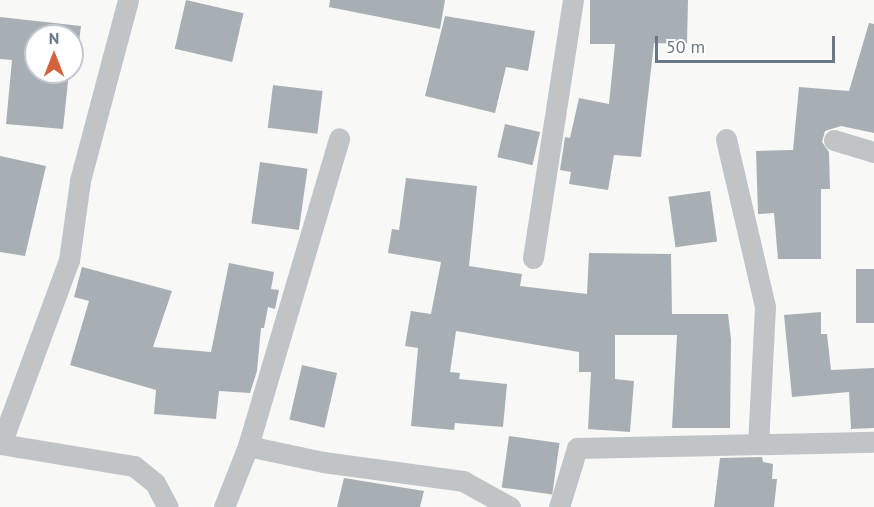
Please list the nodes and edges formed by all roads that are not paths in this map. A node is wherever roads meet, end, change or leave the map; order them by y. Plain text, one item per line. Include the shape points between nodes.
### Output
1 (128, 0) edge
2 (573, 0) edge
3 (339, 138) dead end
4 (726, 139) dead end
5 (834, 140) dead end
6 (874, 153) edge
7 (533, 258) dead end
8 (758, 442) junction
9 (874, 442) edge
10 (248, 446) junction
11 (168, 507) edge
12 (224, 507) edge
13 (510, 507) edge
14 (559, 507) edge

1 - 11 street via 80,181 69,260 1,444 134,466 155,483
2 - 7 street
3 - 10 street
4 - 8 street via 765,308
5 - 6 street
8 - 9 street
8 - 14 street via 577,448
10 - 12 street
10 - 13 street via 323,462 463,481

